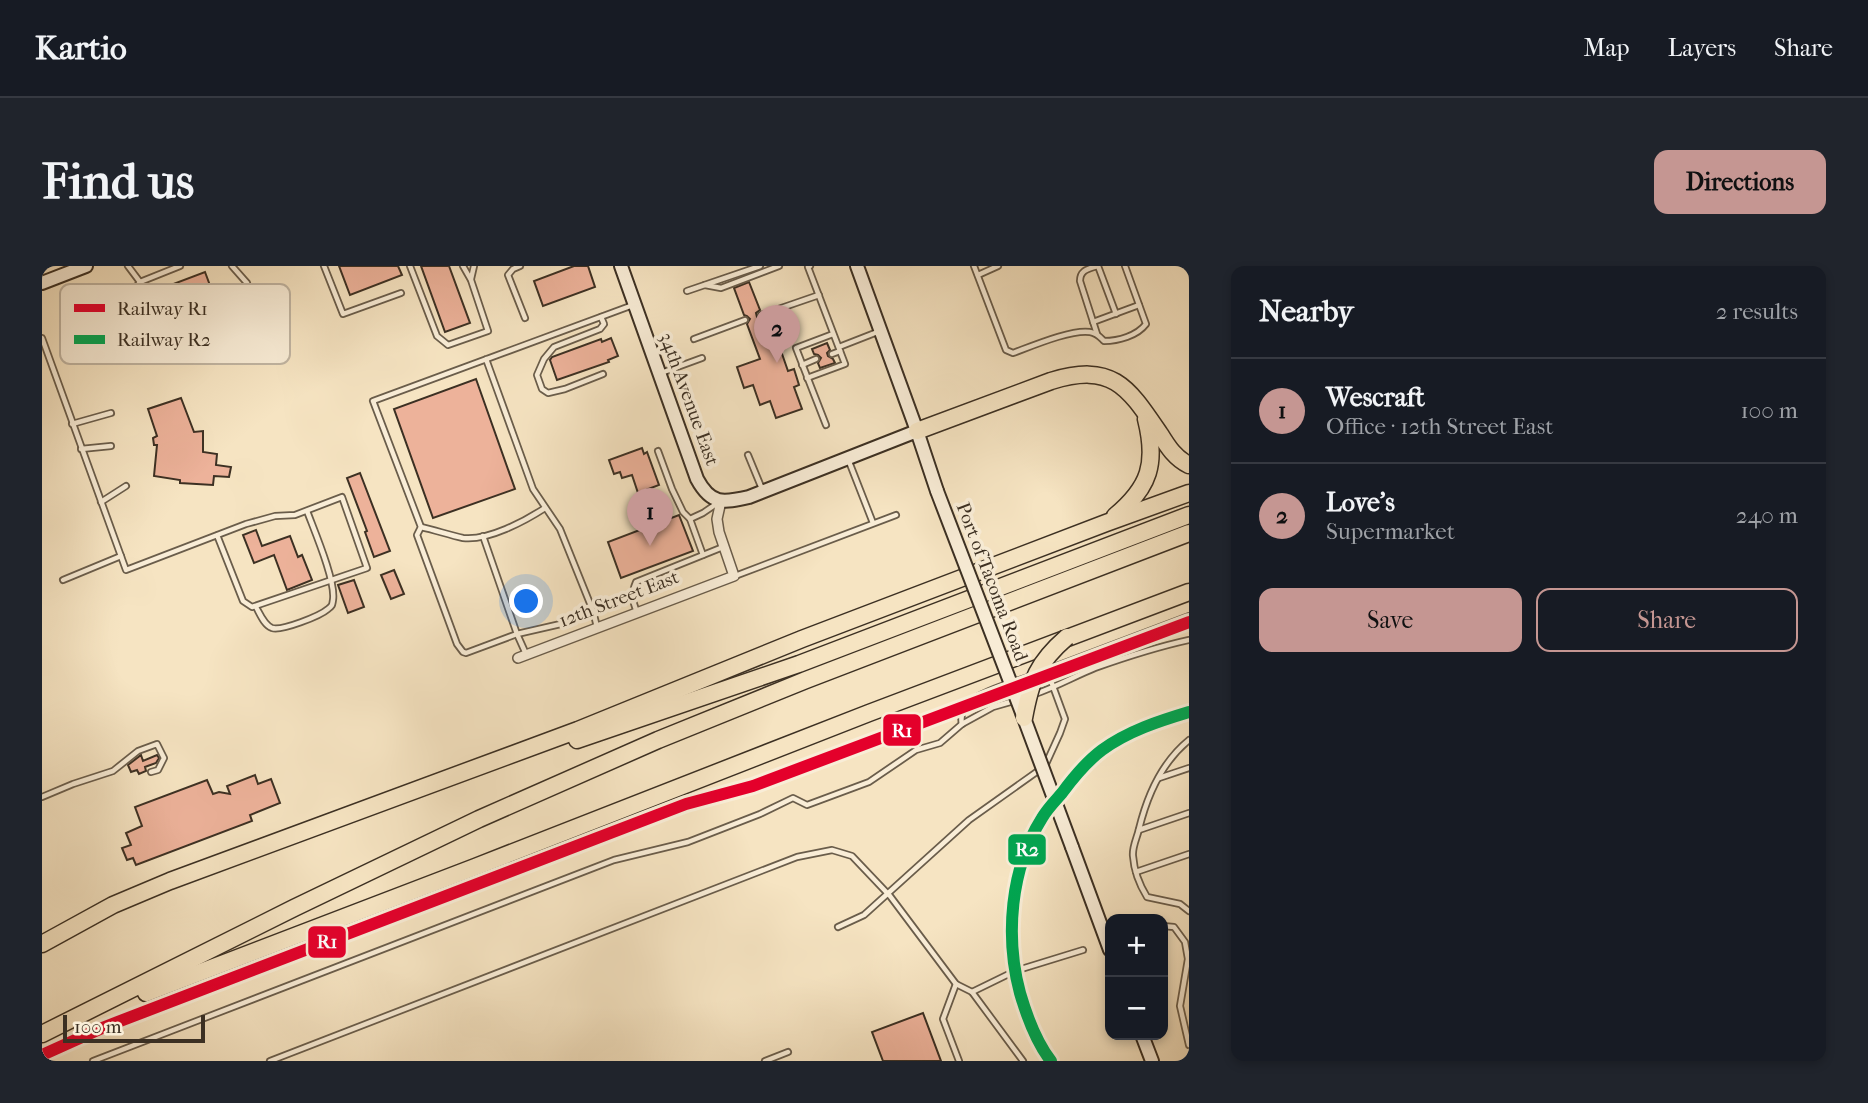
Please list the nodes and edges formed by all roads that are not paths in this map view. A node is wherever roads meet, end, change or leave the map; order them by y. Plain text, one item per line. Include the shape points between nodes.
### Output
1 (128, 266) edge
2 (180, 266) edge
3 (232, 266) edge
4 (324, 266) edge
5 (410, 266) edge
6 (463, 266) edge
7 (474, 266) edge
8 (520, 266) edge
9 (621, 266) edge
10 (760, 266) edge
11 (779, 266) edge
12 (808, 266) edge
13 (857, 266) edge
14 (974, 266) edge
15 (998, 266) edge
16 (1097, 266) edge
17 (1125, 266) edge
18 (81, 267) edge
19 (978, 275) junction
20 (471, 280) junction
21 (140, 282) joint
22 (42, 283) edge
23 (247, 284) edge
24 (705, 285) junction
25 (687, 291) dead end
26 (401, 293) dead end
27 (819, 295) junction
28 (634, 304) junction
29 (1139, 305) junction
30 (1116, 314) junction
31 (761, 315) dead end
32 (601, 317) junction
33 (525, 318) dead end
34 (746, 320) dead end
35 (1093, 322) junction
36 (880, 331) junction
37 (833, 334) junction
38 (1097, 334) junction
39 (42, 338) edge
40 (694, 339) dead end
41 (839, 349) junction
42 (832, 354) dead end
43 (702, 358) dead end
44 (486, 359) junction
45 (816, 359) dead end
46 (802, 365) junction
47 (603, 373) dead end
48 (660, 374) junction
49 (807, 378) junction
50 (1139, 404) junction
51 (111, 413) dead end
52 (72, 424) junction
53 (825, 425) dead end
54 (917, 431) junction
55 (111, 446) dead end
56 (81, 449) junction
57 (658, 452) dead end
58 (748, 454) dead end
59 (848, 458) junction
60 (1189, 465) edge
61 (126, 486) dead end
62 (763, 492) junction
63 (1189, 493) edge
64 (721, 501) junction
65 (101, 502) junction
66 (545, 508) junction
67 (307, 510) junction
68 (896, 515) dead end
69 (1189, 515) edge
70 (690, 519) junction
71 (873, 523) junction
72 (1106, 523) junction
73 (421, 527) junction
74 (1189, 534) edge
75 (218, 535) junction
76 (483, 536) junction
77 (724, 547) junction
78 (703, 555) junction
79 (121, 556) junction
80 (734, 576) junction
81 (63, 580) dead end
82 (331, 581) junction
83 (1189, 592) edge
84 (256, 607) junction
85 (593, 611) junction
86 (637, 612) junction
87 (1189, 617) edge
88 (597, 627) junction
89 (517, 634) junction
90 (1067, 637) junction
91 (1189, 640) edge
92 (522, 656) joint
93 (1003, 662) junction
94 (1047, 670) junction
95 (1053, 688) junction
96 (1024, 718) junction
97 (962, 724) junction
98 (1189, 740) edge
99 (1189, 768) edge
100 (151, 772) dead end
101 (1158, 779) junction
102 (42, 797) edge
103 (1189, 813) edge
104 (332, 822) junction
105 (1139, 830) junction
106 (1189, 854) edge
107 (1136, 872) junction
108 (887, 894) junction
109 (1189, 900) edge
110 (1180, 904) junction
111 (1189, 911) edge
112 (1168, 926) edge
113 (838, 928) dead end
114 (1105, 936) edge
115 (42, 944) edge
116 (1083, 950) dead end
117 (957, 984) junction
118 (972, 992) junction
119 (42, 1035) edge
120 (1144, 1040) edge
121 (1189, 1045) edge
122 (788, 1052) dead end
123 (93, 1061) edge
124 (270, 1061) edge
125 (765, 1061) edge
126 (959, 1061) edge
127 (1023, 1061) edge
128 (1152, 1061) edge

1 - 21 lane
2 - 21 lane
3 - 23 lane
4 - 26 lane via 342,314
5 - 20 lane via 437,336 448,345 488,331
6 - 20 lane
7 - 20 lane
8 - 33 lane via 508,275
9 - 28 main road, 34th Avenue East
10 - 24 lane
11 - 24 lane via 721,288
12 - 27 lane
13 - 36 main road, Port of Tacoma Road
14 - 19 lane
15 - 19 lane
16 - 30 lane
16 - 35 lane via 1080,275
17 - 29 lane
18 - 22 main road
19 - 38 lane via 1006,349 1013,352 1089,331
24 - 25 lane
27 - 31 lane
27 - 37 lane
28 - 32 lane
28 - 48 main road, 34th Avenue East
29 - 30 lane
29 - 38 lane via 1146,324 1140,332 1113,341 1104,341
30 - 35 lane
32 - 44 lane
32 - 47 lane via 604,324 600,328 554,347 537,375 548,393
34 - 40 lane
35 - 38 lane
36 - 41 lane
36 - 54 main road, Port of Tacoma Road
37 - 41 lane
37 - 46 lane via 796,348
39 - 52 lane
41 - 42 lane
41 - 49 lane via 845,364
43 - 48 lane
44 - 66 lane via 533,489
44 - 73 lane via 373,401
45 - 46 lane
46 - 49 lane
48 - 64 main road, 34th Avenue East via 697,479 711,498
49 - 53 lane
50 - 54 highway via 1118,383 1084,374 1051,381
50 - 60 highway via 1176,457
50 - 72 highway via 1151,444 1147,478 1135,498
51 - 52 lane
52 - 56 lane
54 - 59 main road
54 - 93 main road, Port of Tacoma Road, bridge
55 - 56 lane
56 - 65 lane
57 - 70 lane
58 - 62 lane
59 - 62 main road
59 - 71 lane
61 - 65 lane
62 - 64 main road
63 - 72 highway
64 - 70 lane
64 - 77 street via 717,519
65 - 79 lane
66 - 76 lane via 528,520
66 - 85 lane via 561,528
67 - 75 lane
67 - 82 lane
67 - 82 lane via 342,497 367,568
68 - 71 lane
69 - 104 highway via 799,664
70 - 78 lane
71 - 80 lane
72 - 104 highway
73 - 76 lane via 466,538
73 - 89 lane via 417,536 463,652
74 - 119 highway via 658,740 478,819
75 - 79 lane via 126,570
75 - 84 lane via 243,601
76 - 89 lane
77 - 78 lane
77 - 80 street
78 - 86 lane via 636,582 631,598
79 - 81 lane
80 - 86 street, 12th Street East
82 - 84 lane
82 - 84 lane via 334,595 327,610 282,628 268,626
83 - 90 highway
85 - 88 lane
85 - 89 lane
86 - 88 street, 12th Street East
87 - 94 lane
88 - 92 street, 12th Street East
89 - 92 lane
90 - 93 highway, bridge
90 - 96 highway, bridge via 1037,673
91 - 95 lane via 1093,669
93 - 96 main road, Port of Tacoma Road, bridge
93 - 119 highway
94 - 95 lane
94 - 97 lane via 974,697 962,713
95 - 97 lane
95 - 108 lane via 1065,719 1045,766 969,820
96 - 114 main road, Port of Tacoma Road, bridge
97 - 123 lane via 940,743 916,750 869,782 807,805 793,798 688,842 614,860
98 - 101 lane
99 - 101 lane
100 - 102 lane via 158,770 164,758 157,744 138,751 113,771
101 - 105 lane
103 - 105 lane
104 - 115 highway via 130,898
105 - 107 lane via 1132,853
106 - 107 lane
107 - 110 lane via 1147,897
108 - 113 lane via 864,915
108 - 117 lane
108 - 124 lane via 852,856 832,850 797,857
109 - 110 lane
110 - 111 lane
112 - 121 lane via 1174,927 1185,942 1188,959 1180,1006
116 - 118 lane via 1015,971
117 - 118 lane
117 - 126 lane via 943,1019
118 - 127 lane
120 - 128 main road
122 - 125 lane

